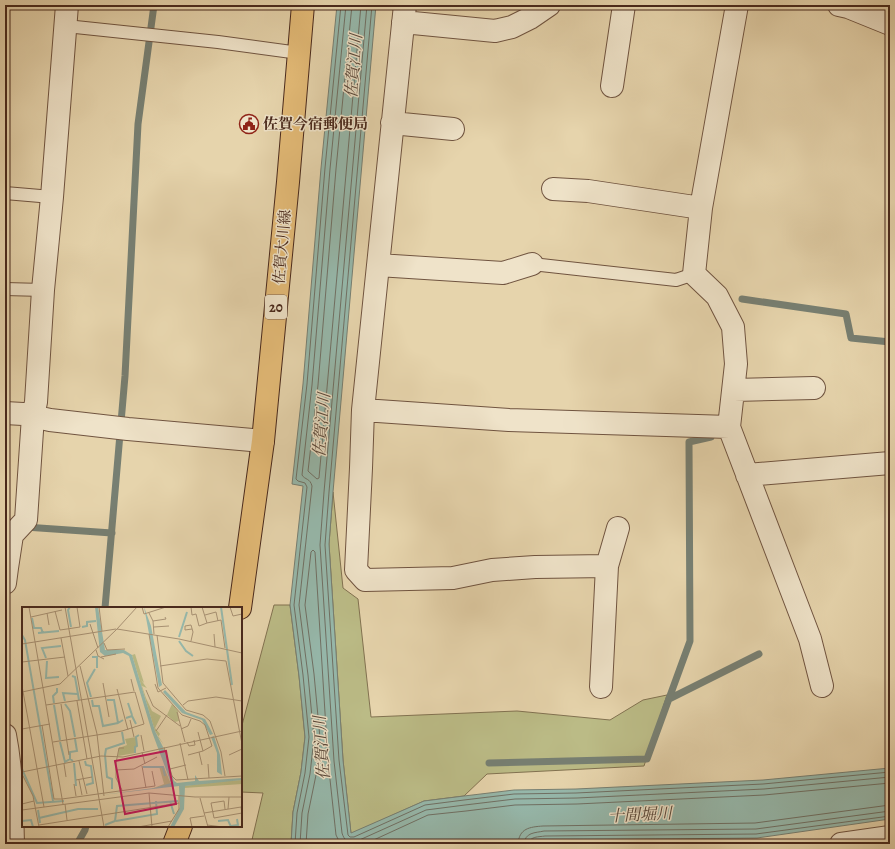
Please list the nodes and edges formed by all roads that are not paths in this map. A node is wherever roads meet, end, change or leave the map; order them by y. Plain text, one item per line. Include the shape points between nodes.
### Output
1 (303, 5) edge
2 (549, 5) edge
3 (624, 5) edge
4 (737, 5) edge
5 (839, 5) edge
6 (531, 12) edge
7 (404, 14) edge
8 (66, 15) edge
9 (890, 24) edge
10 (299, 54) junction
11 (612, 86) dead end
12 (392, 123) junction
13 (453, 129) dead end
14 (553, 189) dead end
15 (5, 193) edge
16 (52, 197) junction
17 (701, 208) junction
18 (532, 264) joint
19 (378, 265) junction
20 (694, 274) junction
21 (5, 289) edge
22 (43, 290) junction
23 (814, 388) dead end
24 (734, 390) junction
25 (362, 410) junction
26 (5, 413) edge
27 (33, 416) junction
28 (729, 427) junction
29 (263, 441) junction
30 (890, 463) edge
31 (748, 475) junction
32 (618, 528) dead end
33 (607, 566) junction
34 (5, 583) edge
35 (240, 607) edge
36 (822, 686) dead end
37 (601, 687) dead end
38 (8, 755) edge
39 (181, 827) edge
40 (890, 837) edge
41 (13, 844) edge
42 (174, 844) edge
43 (841, 844) edge

1 - 10 main road, 佐賀大川線 / 20
2 - 6 street
3 - 11 street
4 - 17 street
5 - 9 street
6 - 7 street via 512,27 495,31
7 - 12 street
8 - 10 lane via 138,33
8 - 16 street
10 - 29 main road, 佐賀大川線 / 20
12 - 13 street
12 - 19 street
14 - 17 street via 588,191
15 - 16 lane
16 - 22 street
17 - 20 street
18 - 19 street via 503,273
18 - 20 lane via 676,280
19 - 25 street
20 - 24 street via 717,296 733,327 736,364
21 - 22 lane
22 - 27 street
23 - 24 street
24 - 28 street
25 - 28 street via 509,420
25 - 33 street via 356,570 365,580 454,578 492,570 535,567
26 - 27 street
27 - 29 street via 120,429
27 - 34 street via 19,527 6,568
28 - 31 street
29 - 35 main road, 佐賀大川線 / 20
30 - 31 street
31 - 36 street via 810,639
32 - 33 street
33 - 37 street
38 - 41 street
39 - 42 main road
40 - 43 street

